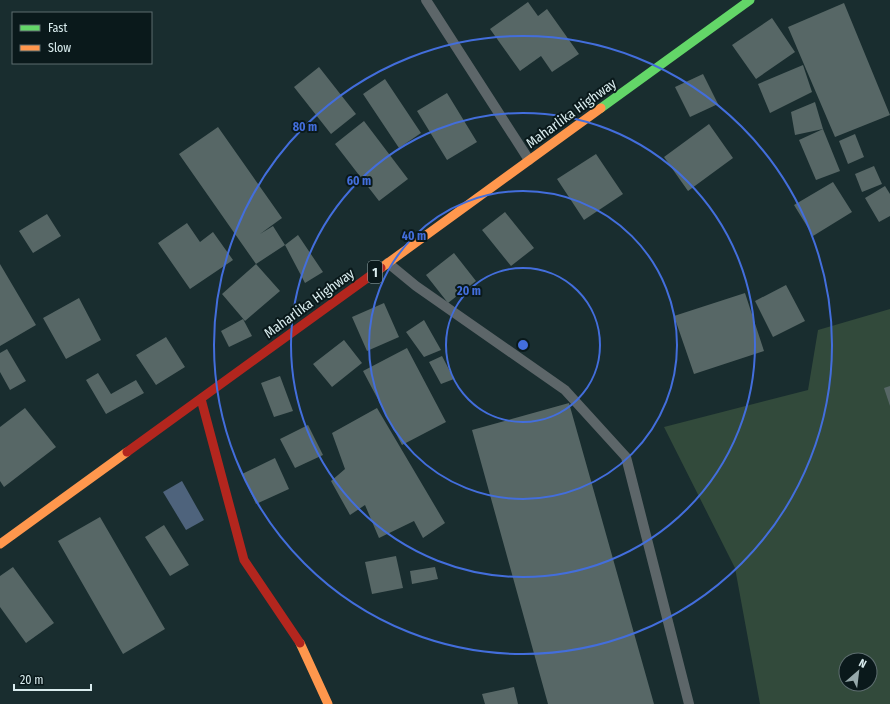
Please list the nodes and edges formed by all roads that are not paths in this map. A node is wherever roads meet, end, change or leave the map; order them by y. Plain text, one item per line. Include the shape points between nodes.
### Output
1 (426, 0) edge
2 (750, 0) edge
3 (529, 160) junction
4 (388, 263) junction
5 (201, 398) junction
6 (0, 544) edge
7 (328, 704) edge
8 (689, 704) edge

1 - 3 lane
2 - 3 main road, Maharlika Highway / 1
3 - 4 main road, Maharlika Highway / 1
4 - 5 main road, Maharlika Highway / 1
4 - 8 lane via 416,286 565,390 626,457
5 - 6 main road, Maharlika Highway / 1
5 - 7 main road via 244,560 304,649

